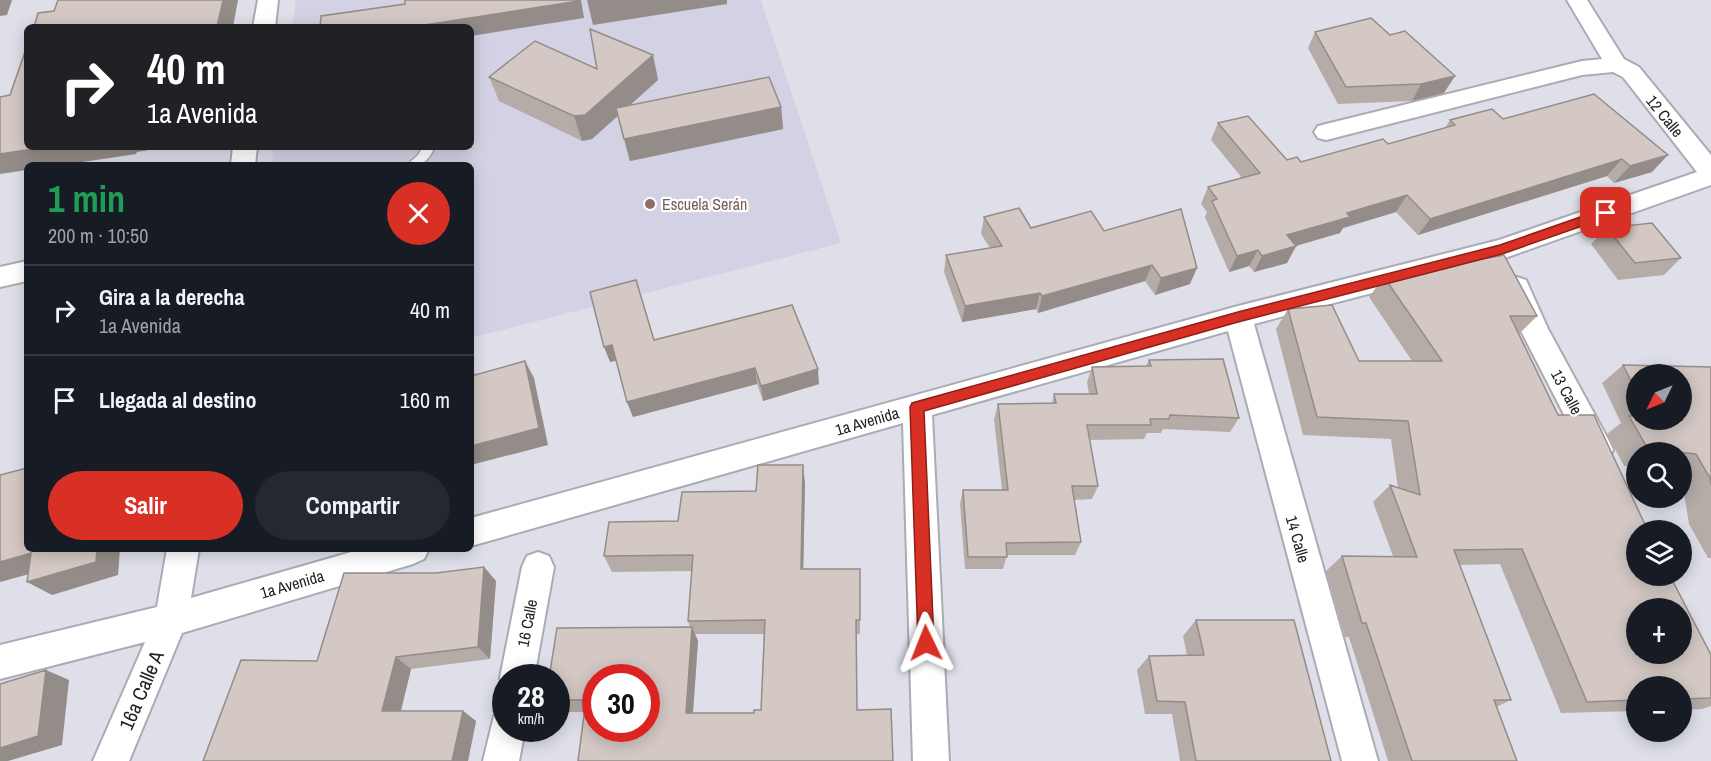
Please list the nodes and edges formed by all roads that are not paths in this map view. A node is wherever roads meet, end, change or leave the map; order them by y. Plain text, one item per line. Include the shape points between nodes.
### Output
1 (269, 0) edge
2 (1577, 0) edge
3 (265, 24) edge
4 (1616, 64) junction
5 (1326, 132) dead end
6 (427, 150) edge
7 (417, 162) edge
8 (1711, 174) edge
9 (1502, 249) junction
10 (24, 272) edge
11 (0, 277) edge
12 (1238, 317) junction
13 (917, 407) junction
14 (1613, 478) edge
15 (474, 531) edge
16 (182, 552) edge
17 (403, 552) edge
18 (538, 567) dead end
19 (171, 620) junction
20 (0, 662) edge
21 (520, 664) edge
22 (505, 742) edge
23 (111, 761) edge
24 (501, 761) edge
25 (931, 761) edge
26 (1360, 761) edge

1 - 3 street
2 - 4 street, 12 Calle
4 - 5 street via 1582,68
4 - 8 street, 12 Calle via 1630,72
6 - 7 lane
8 - 9 street, 1a Avenida
9 - 12 street, 1a Avenida
9 - 14 street, 13 Calle via 1535,330
10 - 11 street
12 - 13 street, 1a Avenida
12 - 26 street, 14 Calle
13 - 15 street, 1a Avenida
13 - 25 street
16 - 19 street, 16a Calle A
17 - 19 street, 1a Avenida
18 - 21 street, 16 Calle
19 - 20 street, 1a Avenida
19 - 23 street, 16a Calle A
22 - 24 street

